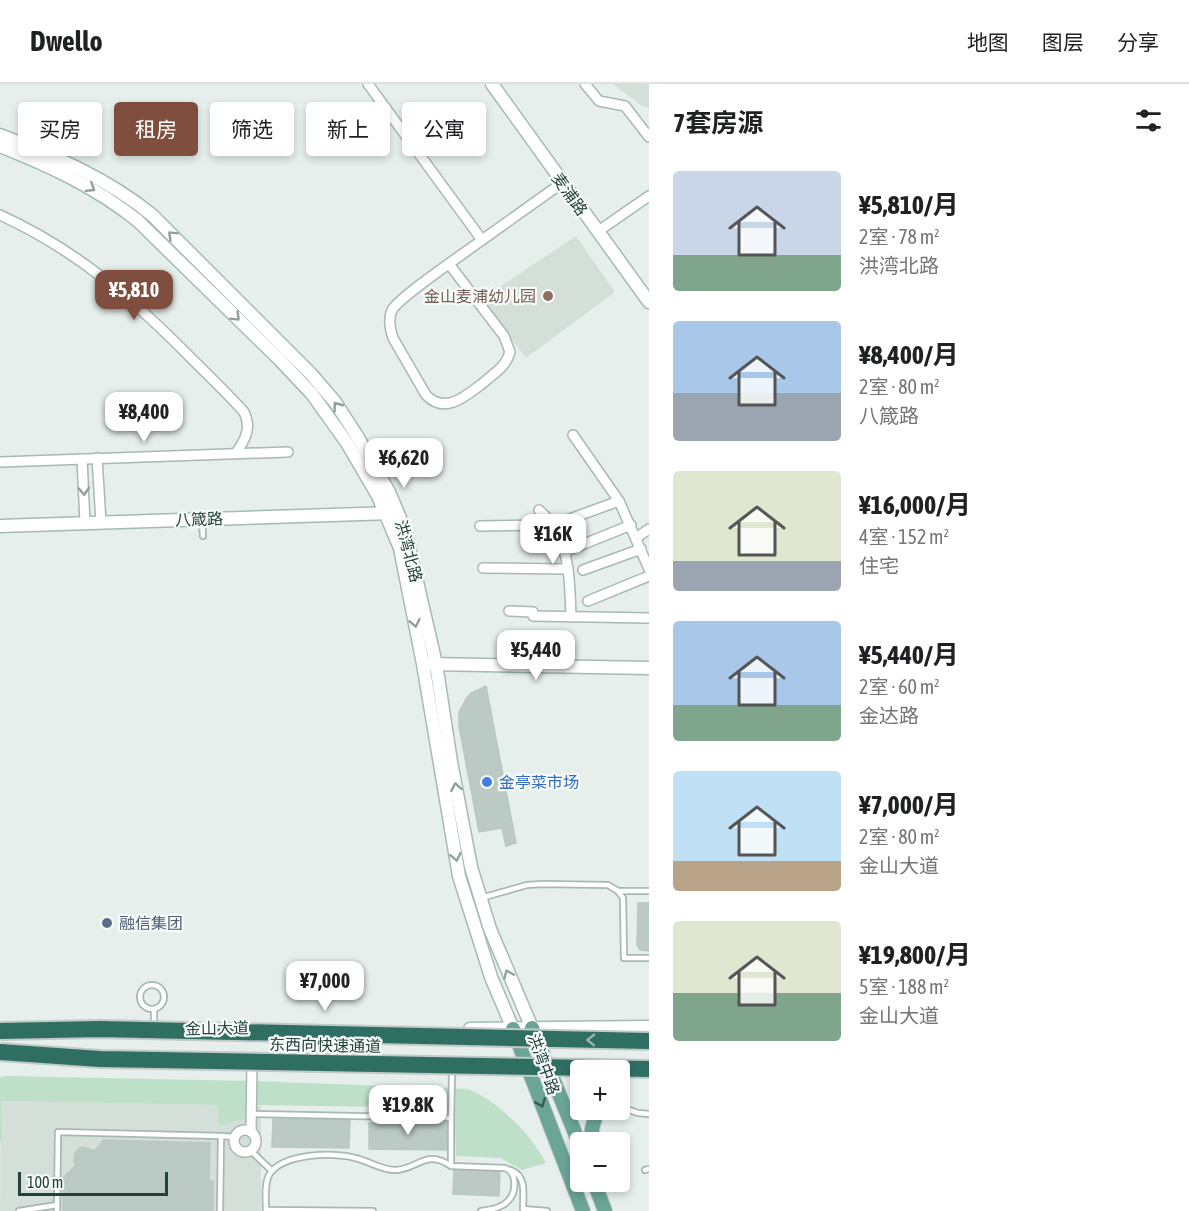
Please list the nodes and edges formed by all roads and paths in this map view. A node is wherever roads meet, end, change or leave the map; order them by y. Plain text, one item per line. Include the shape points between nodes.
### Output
1 (361, 84) edge
2 (368, 84) edge
3 (492, 84) edge
4 (585, 84) edge
5 (0, 135) edge
6 (649, 137) edge
7 (0, 146) edge
8 (562, 183) junction
9 (648, 200) edge
10 (0, 215) edge
11 (597, 232) junction
12 (482, 240) junction
13 (449, 264) junction
14 (649, 302) edge
15 (573, 435) dead end
16 (288, 452) dead end
17 (236, 453) junction
18 (97, 458) junction
19 (82, 459) junction
20 (0, 462) edge
21 (619, 501) junction
22 (539, 510) dead end
23 (393, 513) junction
24 (202, 519) junction
25 (101, 522) junction
26 (85, 523) junction
27 (554, 525) junction
28 (631, 525) junction
29 (0, 526) edge
30 (480, 526) dead end
31 (649, 529) edge
32 (203, 536) dead end
33 (636, 538) junction
34 (641, 549) junction
35 (564, 552) junction
36 (648, 565) edge
37 (483, 568) dead end
38 (567, 569) junction
39 (583, 570) dead end
40 (649, 576) edge
41 (588, 602) dead end
42 (509, 611) dead end
43 (571, 617) junction
44 (649, 618) edge
45 (423, 663) junction
46 (436, 664) junction
47 (649, 668) edge
48 (618, 891) junction
49 (649, 891) edge
50 (480, 898) junction
51 (467, 902) junction
52 (649, 958) edge
53 (154, 1008) junction
54 (0, 1026) edge
55 (649, 1027) edge
56 (154, 1028) junction
57 (532, 1028) junction
58 (513, 1029) junction
59 (0, 1030) edge
60 (649, 1041) edge
61 (0, 1054) edge
62 (252, 1060) junction
63 (645, 1070) edge
64 (630, 1071) edge
65 (452, 1073) junction
66 (529, 1074) junction
67 (551, 1074) junction
68 (570, 1074) edge
69 (630, 1076) edge
70 (630, 1110) edge
71 (251, 1114) junction
72 (649, 1114) edge
73 (452, 1118) junction
74 (251, 1132) junction
75 (575, 1132) edge
76 (221, 1136) junction
77 (235, 1137) junction
78 (251, 1151) junction
79 (451, 1166) junction
80 (509, 1169) junction
81 (272, 1171) junction
82 (599, 1192) edge
83 (57, 1208) edge
84 (266, 1210) edge
85 (20, 1211) edge
86 (220, 1211) edge
87 (374, 1211) edge
88 (481, 1211) edge
89 (547, 1211) edge
90 (583, 1211) edge
91 (605, 1211) edge

1 - 2 street
2 - 12 street
3 - 8 main road, 麦浦路
4 - 6 street via 599,101 625,106
23 -> 5 main road, 洪湾北路 via 357,436 335,402 152,215 93,176
7 -> 23 main road, 洪湾北路 via 80,181 151,232 312,394
8 - 11 main road, 麦浦路
8 - 12 street
9 - 11 street
10 - 17 street via 78,258 133,301 172,339 244,412 248,429
11 - 14 main road, 麦浦路
12 - 13 street
13 - 13 street via 395,305 390,315 393,338 426,395 441,404 464,398 504,366 510,352 504,336
15 - 21 street
16 - 17 street
17 - 18 street
18 - 19 street
18 - 25 street
19 - 20 street
19 -> 26 street
21 - 27 street
21 - 28 street
22 - 27 street
23 - 24 main road, 八箴路
23 -> 45 main road, 洪湾北路
23 - 46 main road, 洪湾北路 via 410,547
24 - 25 main road, 八箴路
24 - 32 lane
25 - 26 main road, 八箴路
26 - 29 main road, 八箴路
27 - 30 street
27 - 35 street
28 - 33 street
28 - 35 street
31 - 33 street
33 - 34 street
34 - 36 street
34 - 39 street
35 - 38 street
37 - 38 street
38 - 43 street
40 - 41 street
42 - 43 street
43 - 44 street
45 - 46 main road
45 -> 51 main road, 洪湾北路 via 450,828
46 - 47 main road
50 -> 46 main road, 洪湾北路 via 466,844
48 - 49 lane
48 - 50 lane via 602,884 536,884
48 - 52 lane via 624,903 624,958
50 - 51 lane
57 -> 50 main road, 洪湾北路
51 - 58 main road, 洪湾北路
53 - 53 lane via 163,1002 164,995 158,987 150,986 141,997 143,1005
53 - 56 lane
54 - 56 main road, 金山大道
55 - 57 main road, 金山大道
56 - 58 main road, 金山大道
57 - 58 main road, 金山大道
57 - 67 main road
58 - 66 main road, 洪湾中路
60 -> 59 highway, 东西向快速通道, bridge
61 - 62 main road, 金山大道
61 - 63 highway, 东西向快速通道, bridge
62 - 65 main road, 金山大道
62 - 71 street
63 - 64 main road
63 - 69 main road
65 - 66 main road, 金山大道
65 - 73 lane
66 - 67 main road, 金山大道
66 -> 90 main road, 洪湾中路
67 - 68 main road, 金山大道
67 - 75 main road
70 - 72 lane
71 - 73 lane
71 - 74 street
73 - 79 lane
74 - 77 street via 242,1130
74 - 78 street via 257,1142
76 - 77 lane
76 - 83 lane via 58,1132
76 - 86 lane
77 - 78 street via 237,1149
78 - 81 lane
79 - 80 lane
79 - 81 lane via 429,1159 395,1170 332,1155 300,1157
80 - 88 lane via 514,1176 511,1198 497,1208
80 - 89 lane via 521,1178 523,1209
81 - 84 lane via 267,1181
82 - 91 main road
83 - 85 lane
84 - 87 lane

